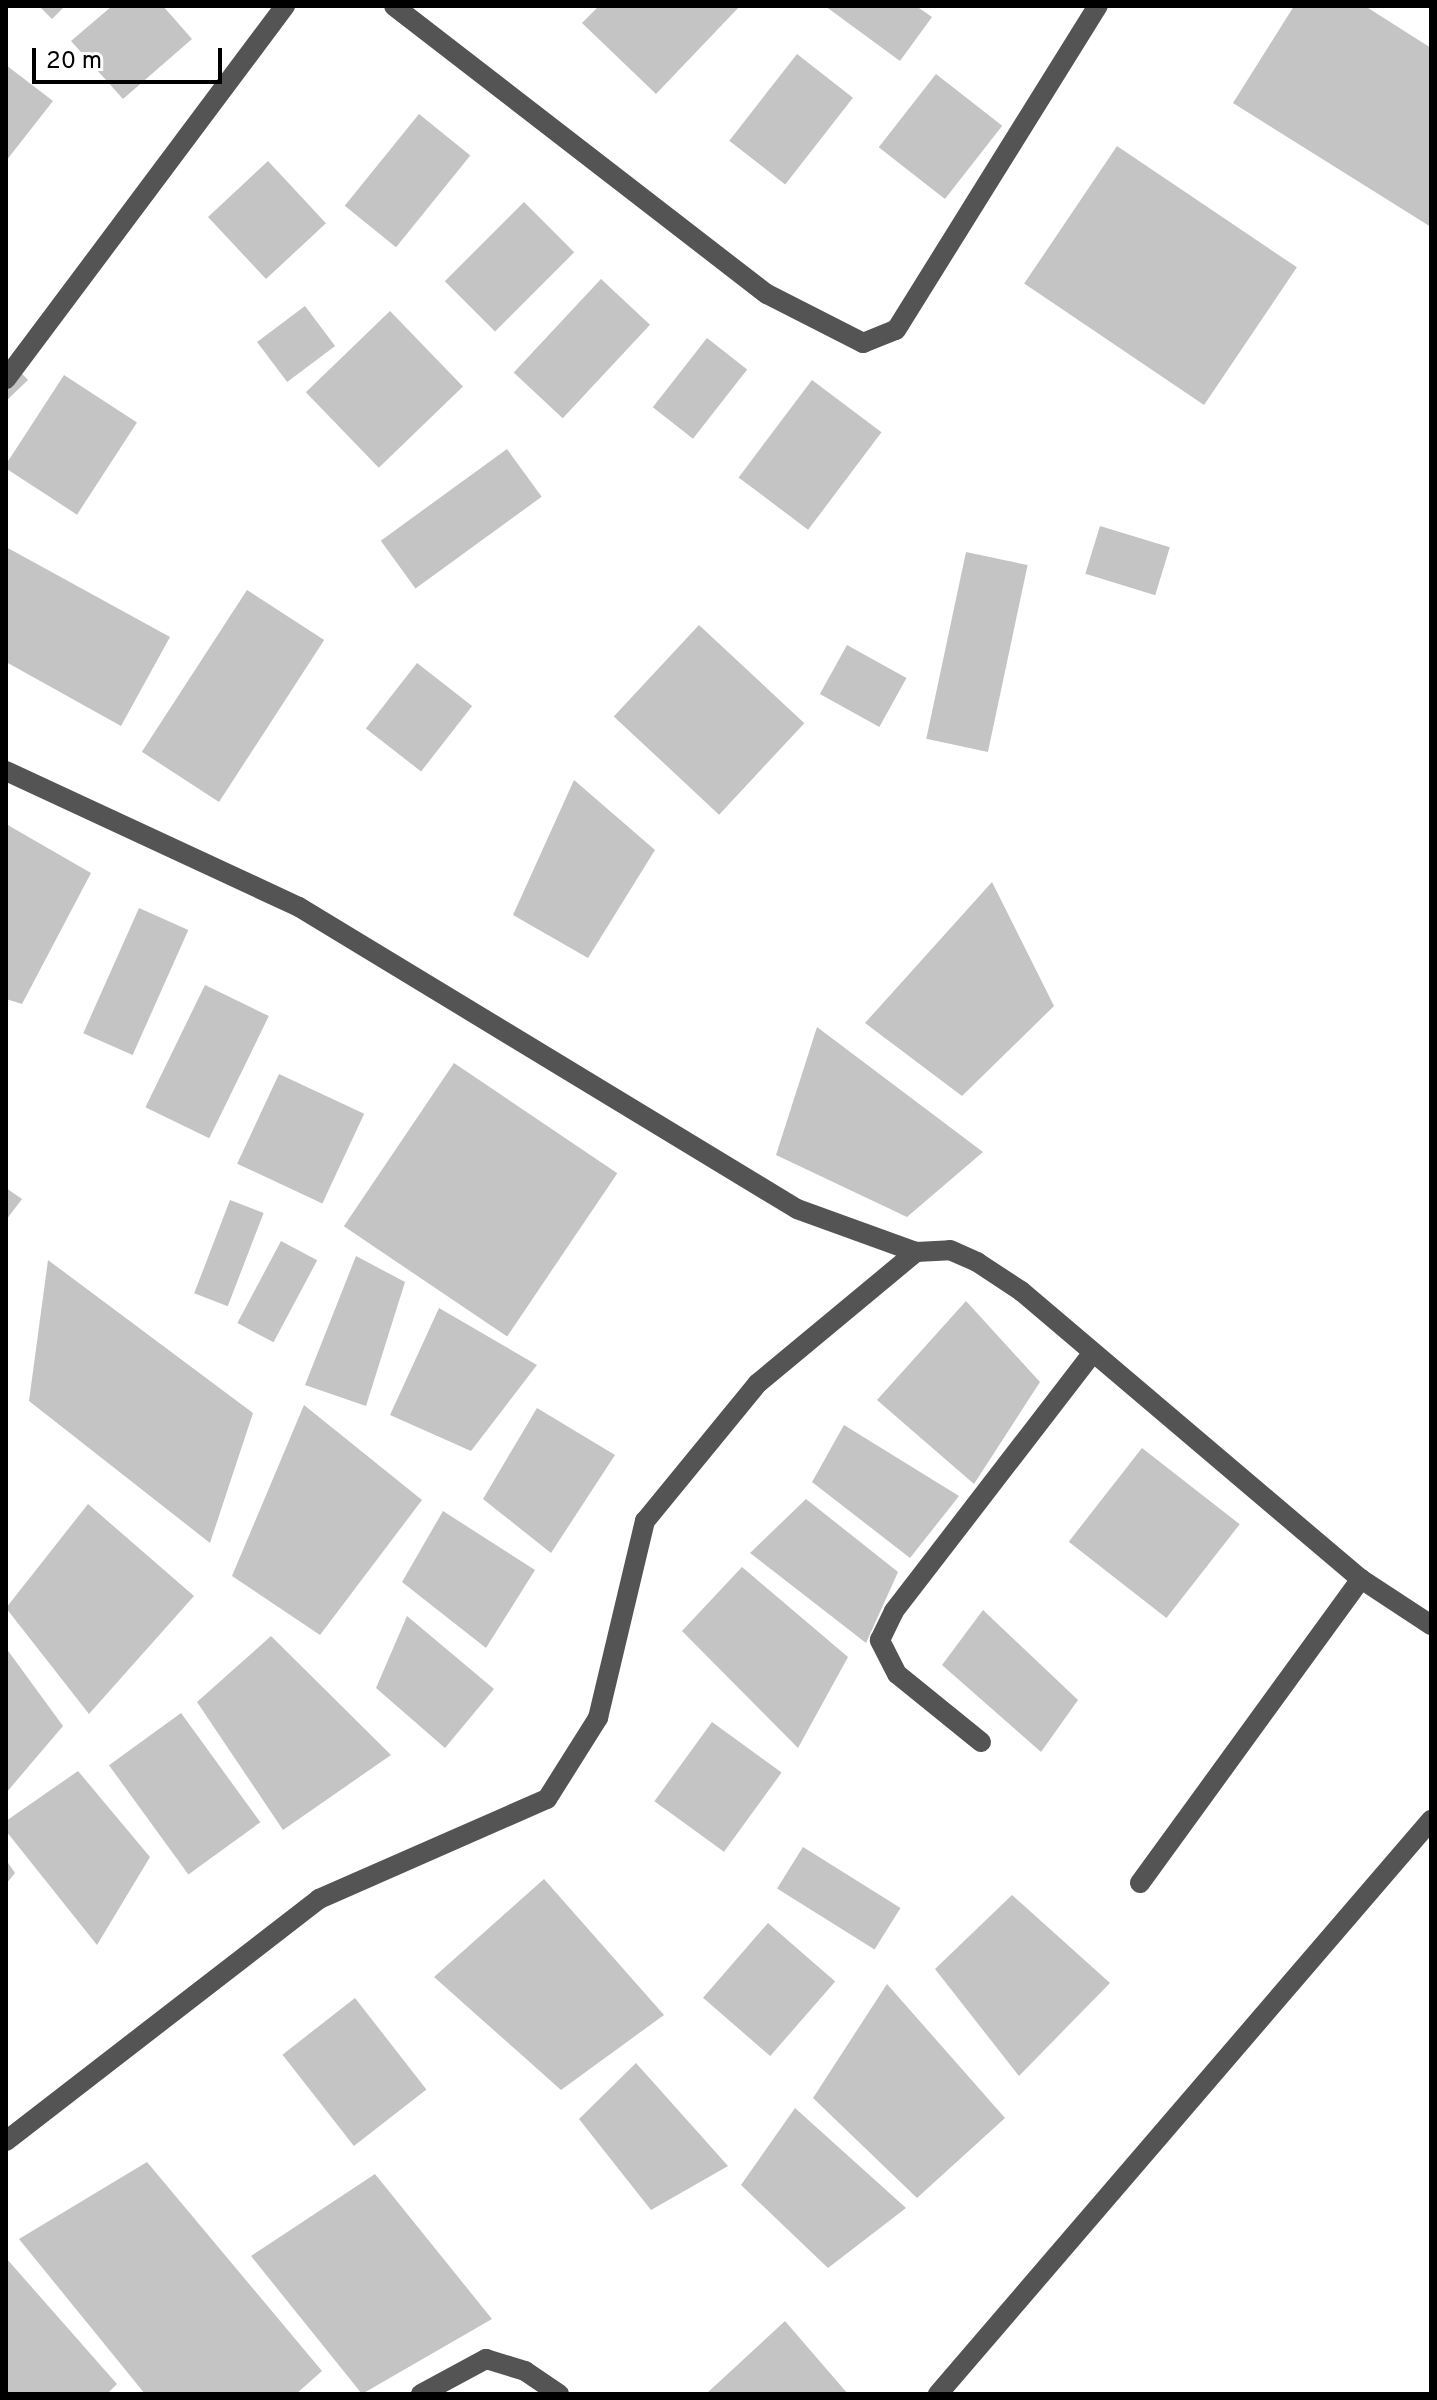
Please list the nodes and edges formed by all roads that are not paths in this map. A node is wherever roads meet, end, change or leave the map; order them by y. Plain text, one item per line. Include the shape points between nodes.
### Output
1 (285, 6) edge
2 (394, 6) edge
3 (1098, 6) edge
4 (6, 379) edge
5 (6, 771) edge
6 (916, 1252) junction
7 (1093, 1353) junction
8 (1361, 1579) junction
9 (1431, 1625) edge
10 (981, 1742) dead end
11 (1431, 1820) edge
12 (1140, 1883) dead end
13 (6, 2141) edge
14 (421, 2394) edge
15 (559, 2394) edge
16 (938, 2394) edge

1 - 4 street
2 - 3 street via 767,294 863,343 896,330
5 - 6 street via 299,907 797,1209
6 - 7 street via 950,1250 977,1262 1021,1291
6 - 13 street via 757,1384 645,1521 598,1718 547,1799 319,1899
7 - 8 street
7 - 10 street via 894,1611 880,1640 897,1674
8 - 9 street
8 - 12 street
11 - 16 street
14 - 15 street via 486,2359 525,2371

